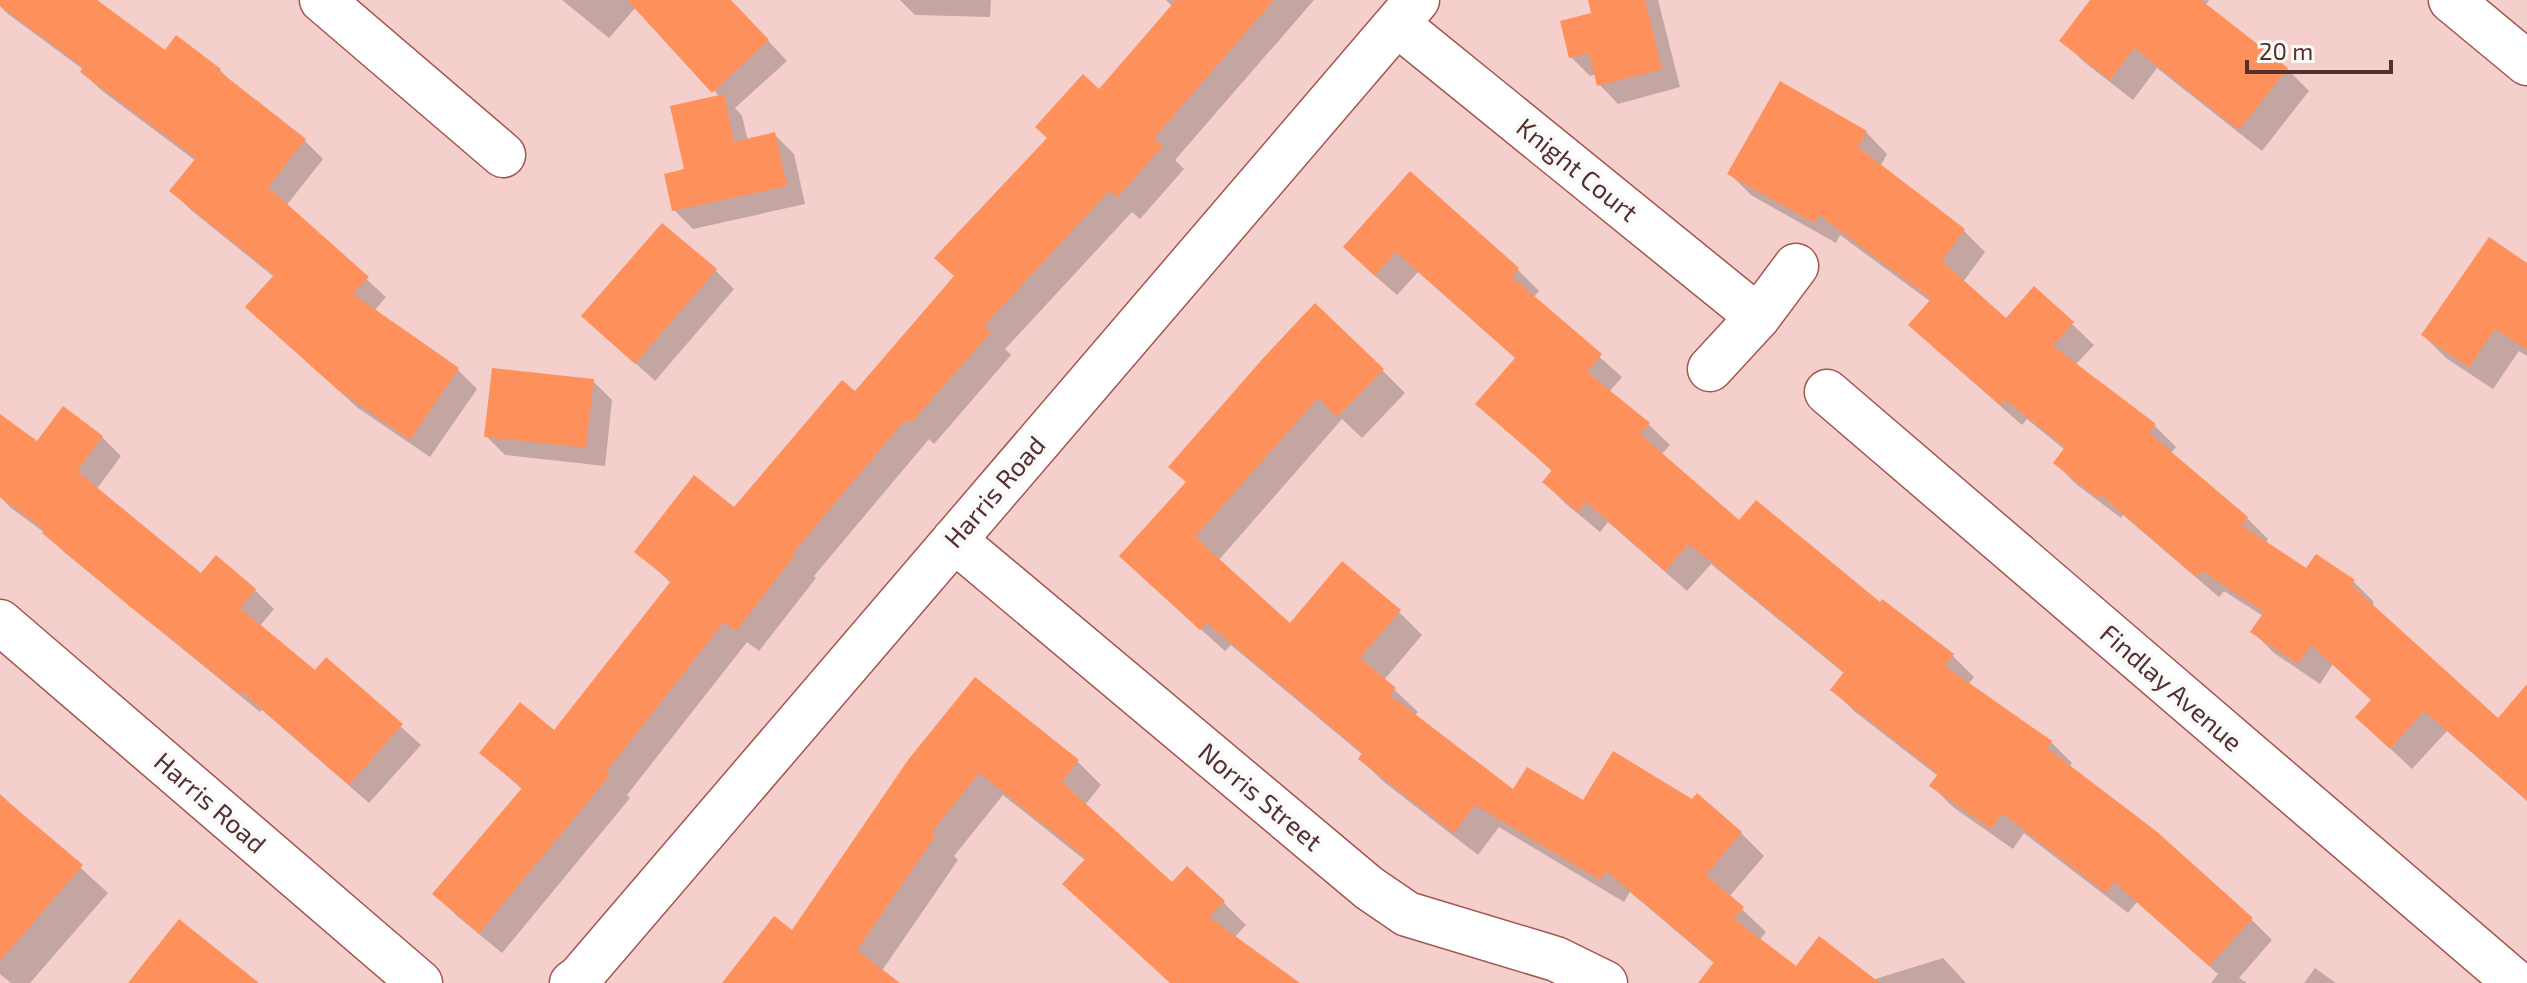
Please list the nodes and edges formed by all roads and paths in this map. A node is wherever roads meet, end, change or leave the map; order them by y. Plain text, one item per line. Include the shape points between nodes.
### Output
1 (322, 0) edge
2 (2451, 0) edge
3 (1407, 12) edge
4 (2527, 63) edge
5 (503, 155) dead end
6 (1796, 266) dead end
7 (1758, 317) junction
8 (1710, 369) dead end
9 (1827, 392) dead end
10 (954, 540) junction
11 (0, 622) edge
12 (420, 983) edge
13 (572, 983) edge
14 (1605, 983) edge
15 (2516, 983) edge

1 - 5 street
2 - 4 street
3 - 7 street, Knight Court
3 - 10 street, Harris Road
6 - 7 street
7 - 8 street
9 - 15 street, Findlay Avenue
10 - 13 street, Harris Road
10 - 14 street, Norris Street via 1369,888 1407,914 1556,959
11 - 12 street, Harris Road

